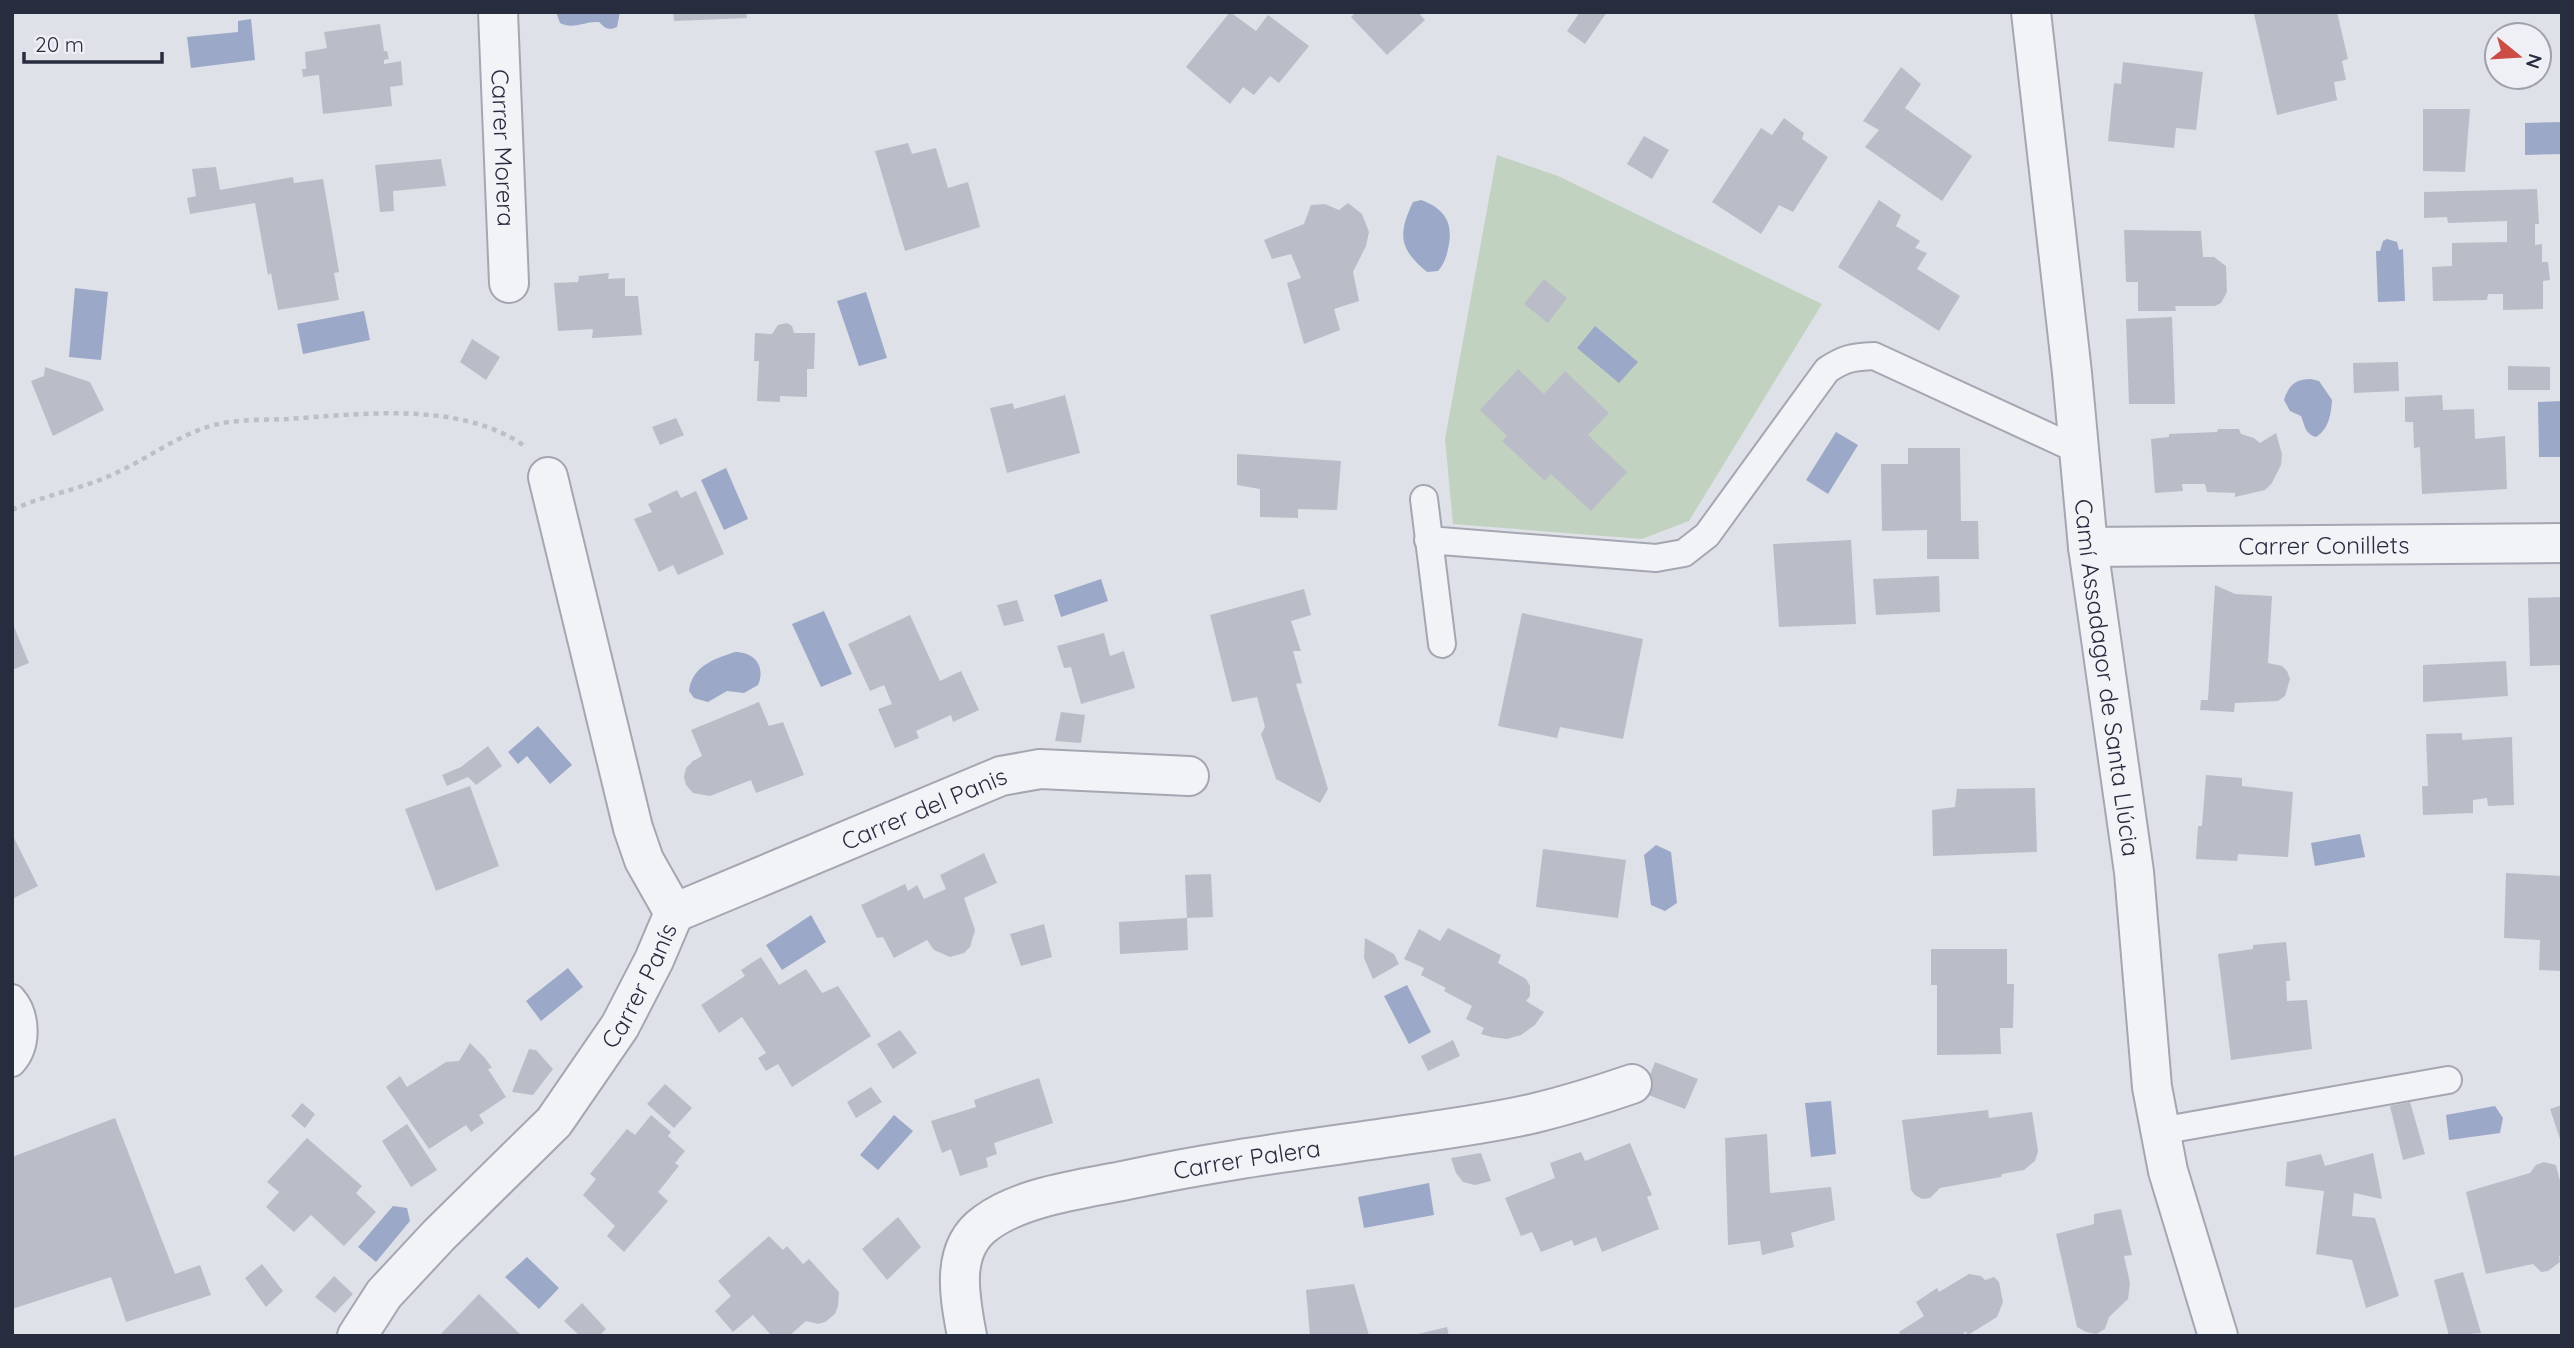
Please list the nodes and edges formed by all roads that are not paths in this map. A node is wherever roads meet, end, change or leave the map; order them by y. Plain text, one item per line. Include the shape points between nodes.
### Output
1 (498, 12) edge
2 (2032, 12) edge
3 (509, 283) dead end
4 (2078, 450) junction
5 (548, 477) road end
6 (1424, 499) dead end
7 (1428, 540) junction
8 (2562, 543) edge
9 (2088, 547) junction
10 (1442, 644) dead end
11 (1189, 776) dead end
12 (674, 913) junction
13 (12, 998) edge
14 (12, 1063) edge
15 (2448, 1080) dead end
16 (1632, 1084) dead end
17 (2160, 1131) junction
18 (357, 1336) edge
19 (967, 1336) edge
20 (2218, 1336) edge

1 - 3 street, Carrer Morera
2 - 4 street, Camí Assadagor de Santa Llúcia
4 - 7 lane via 1874,356 1842,359 1827,370 1707,535 1684,553 1656,558
4 - 9 street, Camí Assadagor de Santa Llúcia
5 - 12 street, Carrer Panís via 633,828 644,859
6 - 7 lane
7 - 10 lane
8 - 9 street, Carrer Conillets
9 - 17 street, Camí Assadagor de Santa Llúcia via 2134,872 2147,1038
11 - 12 street, Carrer del Panis via 1040,769 1001,776
12 - 18 street, Carrer Panís via 620,1026 554,1122 393,1284
13 - 14 lane via 24,1024
15 - 17 lane
16 - 19 street, Carrer Palera via 1534,1113 1205,1163 1041,1199 993,1218 971,1238 958,1289
17 - 20 street, Camí Assadagor de Santa Llúcia

